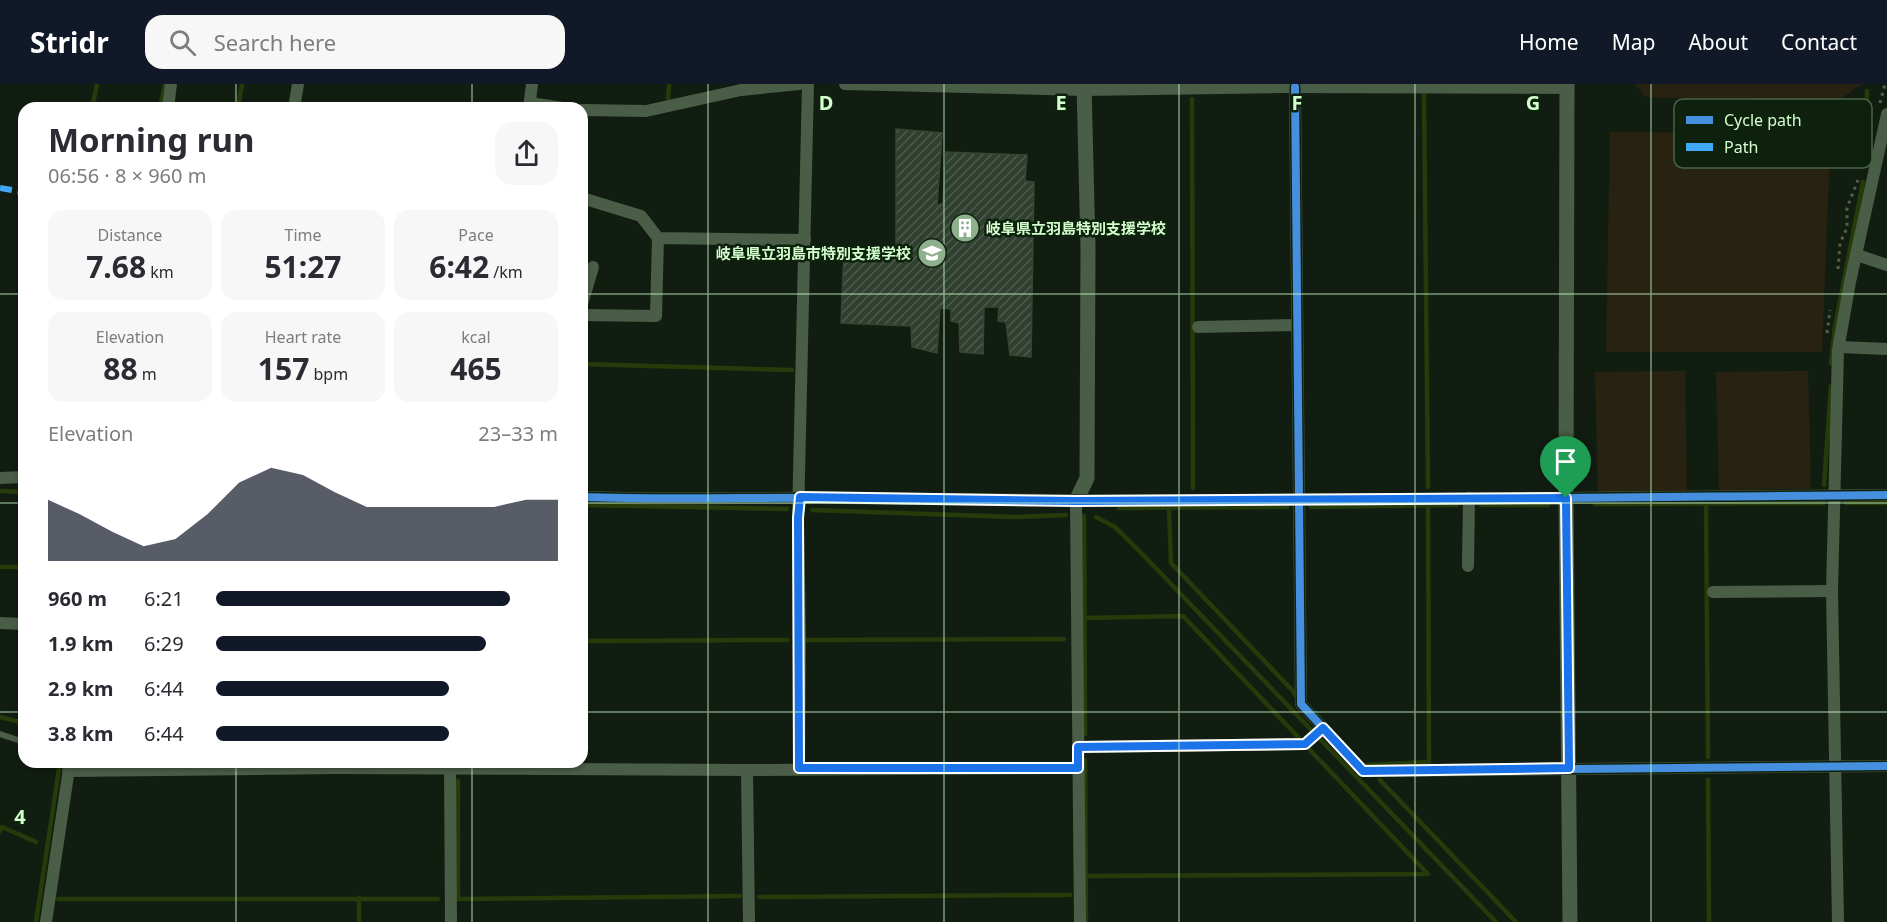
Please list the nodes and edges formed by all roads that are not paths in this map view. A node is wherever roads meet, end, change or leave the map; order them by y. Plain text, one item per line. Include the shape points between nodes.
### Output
1 (171, 84) edge
2 (298, 84) edge
3 (532, 84) edge
4 (799, 84) edge
5 (808, 84) edge
6 (845, 84) edge
7 (956, 85) edge
8 (1281, 85) edge
9 (1567, 86) edge
10 (1084, 87) edge
11 (1295, 87) junction
12 (169, 102) edge
13 (295, 102) edge
14 (530, 102) edge
15 (588, 110) edge
16 (1887, 114) edge
17 (1884, 153) edge
18 (588, 200) edge
19 (658, 238) junction
20 (805, 240) junction
21 (1857, 255) junction
22 (1887, 265) edge
23 (593, 267) dead end
24 (588, 284) edge
25 (588, 315) edge
26 (1297, 325) junction
27 (1198, 327) dead end
28 (1839, 347) junction
29 (1887, 350) edge
30 (18, 477) edge
31 (0, 478) edge
32 (1887, 495) edge
33 (1834, 496) junction
34 (588, 497) edge
35 (800, 497) junction
36 (1469, 498) junction
37 (1566, 498) junction
38 (1299, 500) junction
39 (1076, 501) junction
40 (1468, 566) dead end
41 (1832, 591) junction
42 (1713, 592) dead end
43 (0, 623) edge
44 (18, 624) edge
45 (1321, 729) junction
46 (0, 734) edge
47 (18, 739) edge
48 (1078, 747) junction
49 (1887, 765) edge
50 (1836, 766) junction
51 (588, 767) edge
52 (69, 768) edge
53 (450, 768) edge
54 (799, 768) junction
55 (1078, 768) junction
56 (1569, 768) junction
57 (747, 770) junction
58 (46, 922) edge
59 (451, 922) edge
60 (749, 922) edge
61 (1080, 922) edge
62 (1570, 922) edge
63 (1838, 922) edge

1 - 12 street
2 - 13 street
3 - 14 street
4 - 15 street via 741,90 646,111
5 - 20 street
6 - 7 street
7 - 10 street
8 - 10 street
8 - 11 street
9 - 11 street
9 - 37 street
10 - 39 street via 1087,478
11 - 26 street
16 - 17 street
17 - 21 street
18 - 19 street via 641,216
19 - 20 street
19 - 25 street via 656,316
20 - 35 street
21 - 22 street
21 - 28 street
23 - 24 street
26 - 27 street
26 - 38 street
28 - 29 street
28 - 33 street
30 - 31 street
32 - 33 street
33 - 37 street
33 - 41 street
34 - 35 street
35 - 39 street
35 - 54 street
36 - 37 street
36 - 38 street
36 - 40 street
37 - 56 street
38 - 39 street
38 - 45 street via 1301,704
39 - 48 street
41 - 42 street
41 - 50 street
43 - 44 street
45 - 48 street via 1305,744
45 - 56 street via 1363,771
46 - 47 lane
48 - 55 street
49 - 50 street
50 - 56 street
50 - 63 street
51 - 57 street
52 - 58 street
53 - 59 street
54 - 55 street
54 - 57 street
55 - 61 street
56 - 62 street
57 - 60 street

